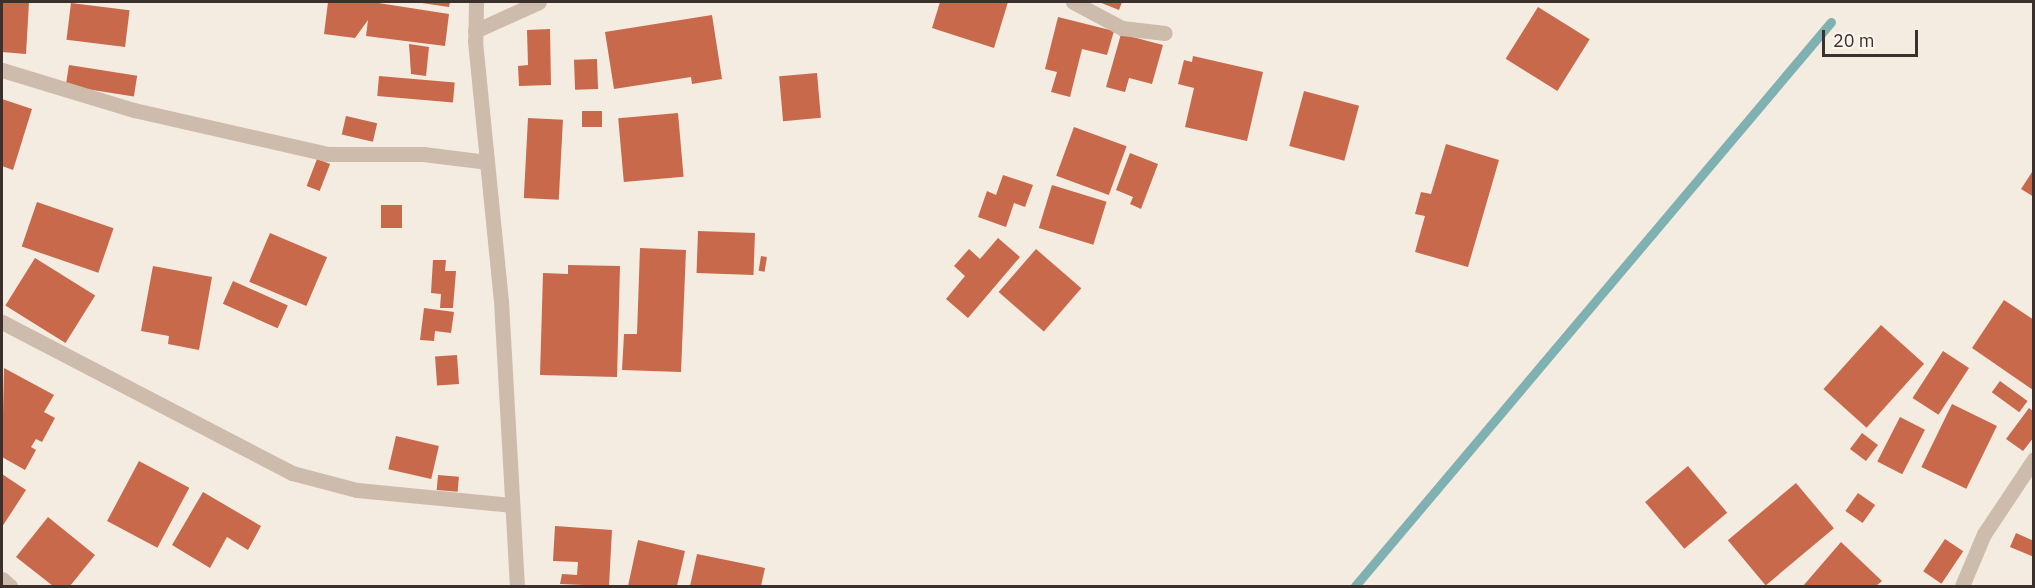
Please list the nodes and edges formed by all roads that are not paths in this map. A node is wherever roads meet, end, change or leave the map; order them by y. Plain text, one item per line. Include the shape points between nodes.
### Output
1 (476, 2) edge
2 (539, 2) edge
3 (1073, 2) edge
4 (475, 31) junction
5 (1166, 33) dead end
6 (2, 70) edge
7 (487, 162) junction
8 (2, 322) edge
9 (2034, 459) edge
10 (512, 505) junction
11 (2, 579) edge
12 (10, 586) edge
13 (517, 586) edge
14 (1962, 586) edge

1 - 4 street
2 - 4 street
3 - 5 street via 1122,28
4 - 7 street
6 - 7 street via 134,110 327,154 423,154
7 - 10 street
8 - 10 street via 292,473 357,490
9 - 14 street via 1984,534
10 - 13 street
11 - 12 street

